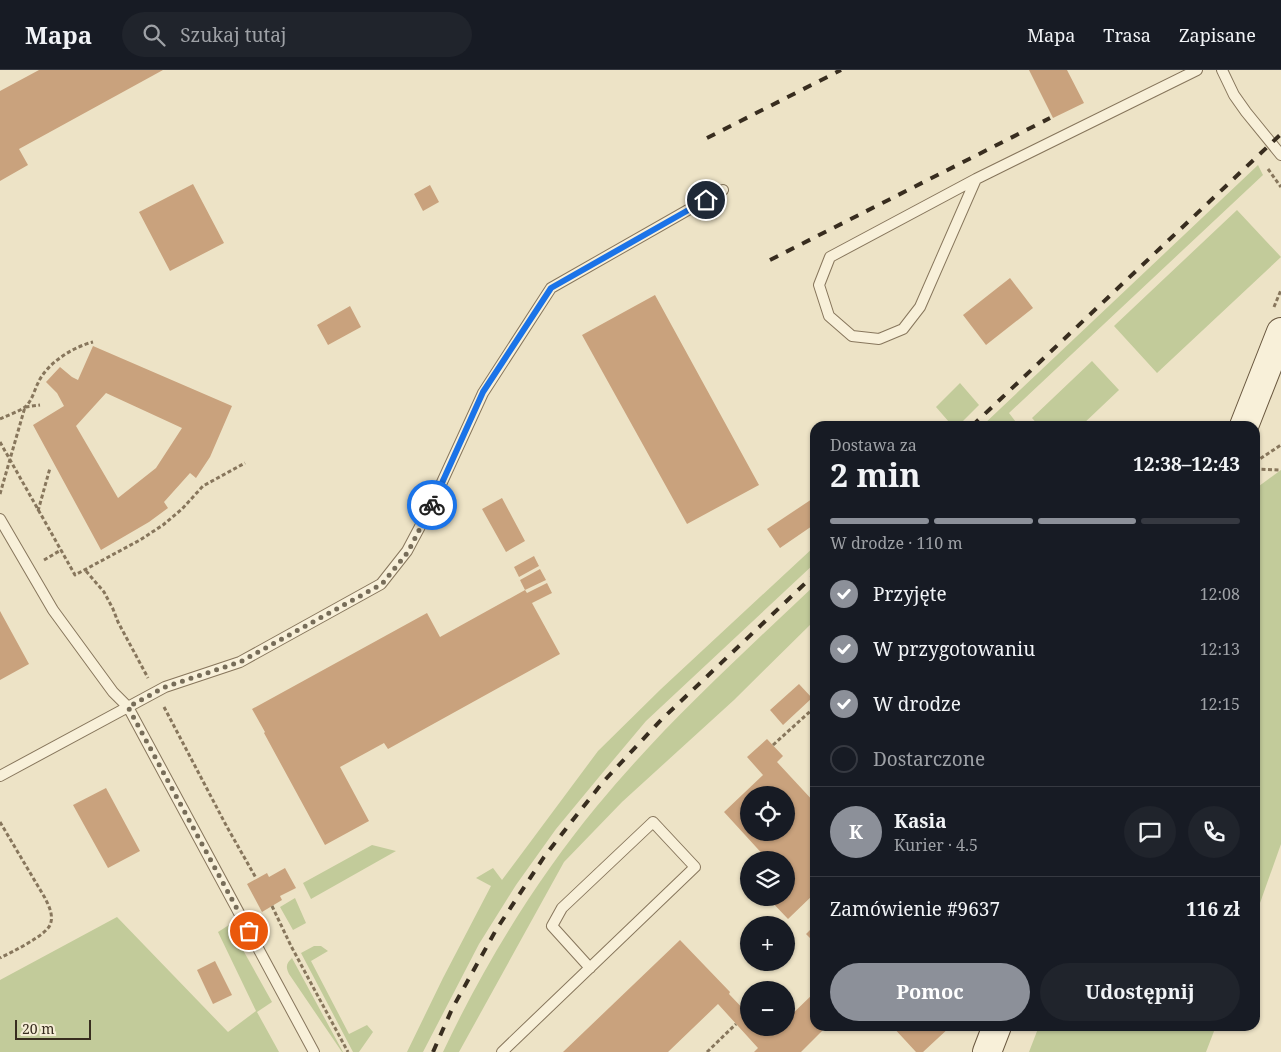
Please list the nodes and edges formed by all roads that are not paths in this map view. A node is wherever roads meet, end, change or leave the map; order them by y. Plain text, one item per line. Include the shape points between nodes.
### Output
1 (1197, 70) edge
2 (1222, 70) edge
3 (1281, 155) edge
4 (976, 179) junction
5 (723, 190) dead end
6 (1281, 332) edge
7 (1246, 421) edge
8 (0, 519) edge
9 (128, 707) junction
10 (0, 776) edge
11 (590, 968) junction
12 (995, 1031) edge
13 (314, 1052) edge
14 (502, 1052) edge
15 (987, 1052) edge

1 - 4 lane
2 - 3 lane via 1234,95
4 - 4 lane via 920,307 903,328 879,339 852,336 829,316 819,285 830,257
5 - 9 lane via 551,288 483,392 408,552 382,584 240,662 165,687
6 - 7 street
8 - 9 lane via 53,610 113,692
9 - 10 lane
9 - 13 lane
11 - 11 lane via 695,867 653,822 562,908 552,926
11 - 14 lane
12 - 15 street

